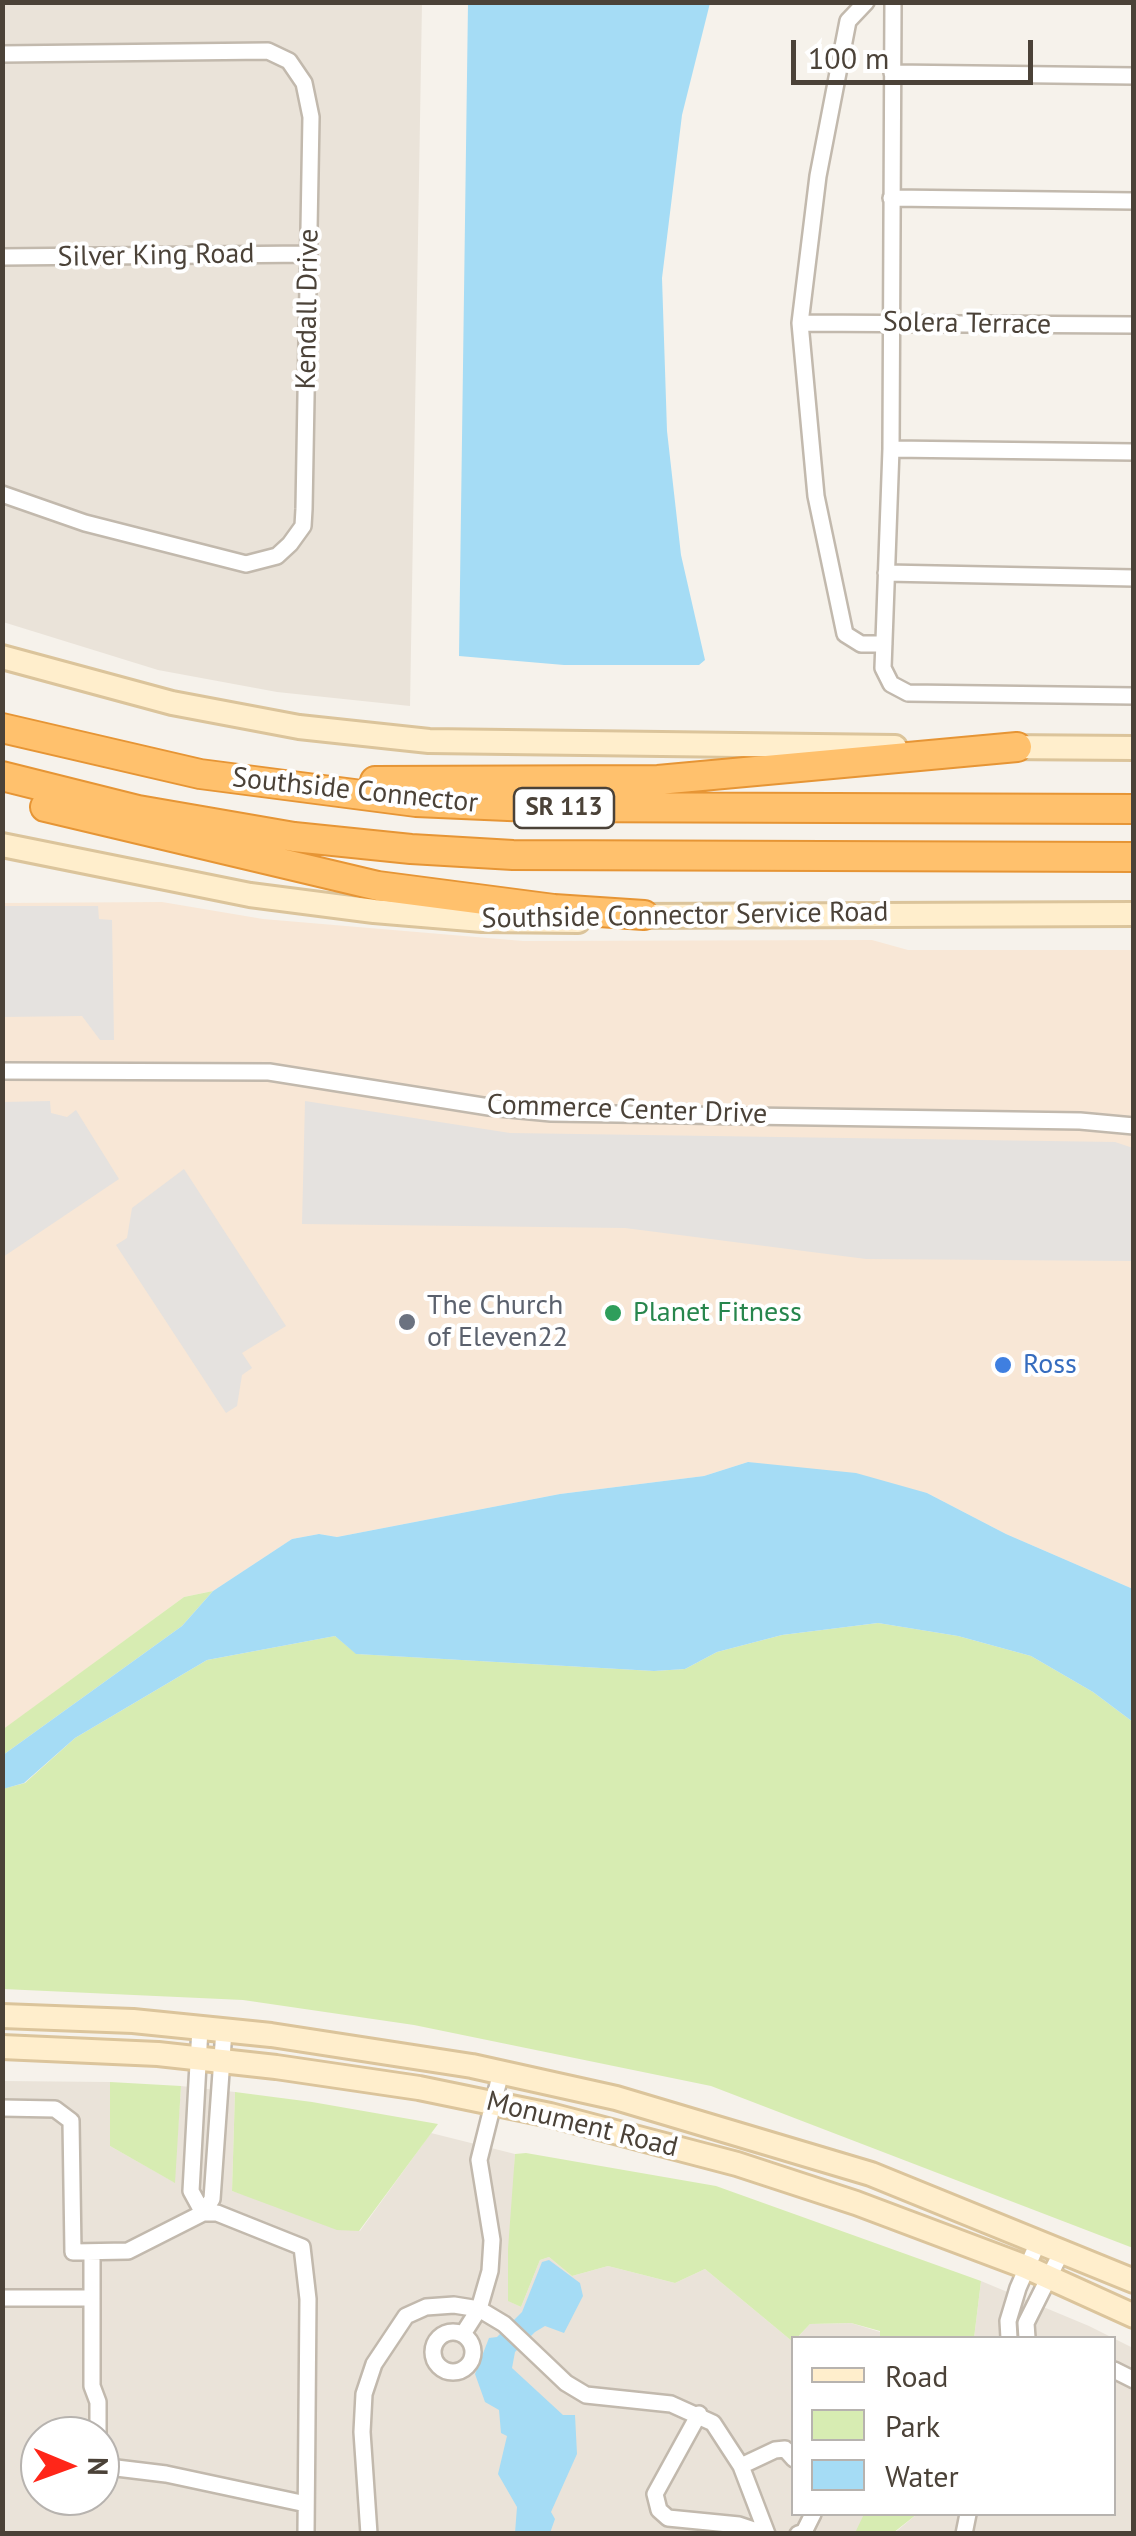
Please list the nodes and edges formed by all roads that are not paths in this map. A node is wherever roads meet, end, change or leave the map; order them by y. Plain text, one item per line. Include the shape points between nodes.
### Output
1 (866, 2) edge
2 (893, 2) edge
3 (2, 54) edge
4 (892, 73) junction
5 (1134, 76) edge
6 (891, 198) junction
7 (1134, 200) edge
8 (309, 254) junction
9 (2, 257) edge
10 (800, 322) junction
11 (890, 323) junction
12 (1134, 326) edge
13 (891, 448) junction
14 (1134, 452) edge
15 (2, 494) edge
16 (886, 573) junction
17 (1134, 578) edge
18 (884, 644) junction
19 (2, 657) edge
20 (1134, 696) edge
21 (2, 727) edge
22 (1017, 748) junction
23 (1134, 748) edge
24 (2, 776) edge
25 (2, 788) edge
26 (1134, 809) edge
27 (2, 845) edge
28 (1134, 857) edge
29 (1134, 914) edge
30 (644, 915) junction
31 (2, 1071) edge
32 (1134, 1126) edge
33 (2, 2016) edge
34 (212, 2029) junction
35 (2, 2047) edge
36 (209, 2060) junction
37 (501, 2072) junction
38 (492, 2102) junction
39 (2, 2108) edge
40 (194, 2135) junction
41 (216, 2136) junction
42 (203, 2213) junction
43 (1039, 2240) junction
44 (1063, 2249) junction
45 (92, 2253) junction
46 (1026, 2267) junction
47 (1049, 2278) junction
48 (1134, 2281) edge
49 (2, 2298) edge
50 (92, 2298) junction
51 (480, 2310) junction
52 (1134, 2316) edge
53 (462, 2334) dead end
54 (1010, 2336) edge
55 (1027, 2336) edge
56 (699, 2414) junction
57 (98, 2416) edge
58 (791, 2455) edge
59 (741, 2466) junction
60 (120, 2468) edge
61 (306, 2504) junction
62 (306, 2534) edge
63 (370, 2534) edge
64 (766, 2534) edge

1 - 10 street via 848,20 818,176
2 - 4 street
3 - 8 street, Kendall Drive via 268,51 289,61 304,84 311,117
4 - 5 street
4 - 6 street
6 - 7 street
6 - 11 street
8 - 9 street, Silver King Road
8 - 15 street, Kendall Drive via 303,526 277,556 246,564
10 - 11 street, Solera Terrace
10 - 18 street via 816,496 845,634 861,644
11 - 12 street, Solera Terrace
11 - 13 street
13 - 14 street
13 - 16 street
16 - 17 street
16 - 18 street
18 - 20 street via 891,684 908,693
19 - 22 main road via 172,703 299,728 429,741
21 - 22 highway via 263,771 464,784 658,780
21 - 26 highway, Southside Connector / SR 113 via 200,774 416,802
22 - 23 main road
24 - 28 highway, Southside Connector / SR 113 via 138,810 411,849
25 - 30 highway via 115,826 378,886
27 - 30 main road, Southside Connector Service Road via 374,911 558,922
29 - 30 main road, Southside Connector Service Road
31 - 32 street, Commerce Center Drive via 269,1072 552,1113
33 - 34 main road, Monument Road
34 - 36 street
34 - 36 street
34 - 37 main road, Monument Road
35 - 36 main road, Monument Road
36 - 38 main road, Monument Road
36 - 40 street
36 - 41 street
37 - 38 street
37 - 43 main road, Monument Road via 798,2150
38 - 46 main road, Monument Road via 737,2164
38 - 51 street via 479,2160 492,2240
39 - 45 street via 54,2110 71,2122 73,2252
40 - 41 street
40 - 42 street via 191,2192
41 - 42 street via 212,2198
42 - 45 street via 128,2251
42 - 61 street via 216,2212 302,2246 307,2258
43 - 44 main road, Monument Road
43 - 46 street
44 - 47 street
44 - 48 main road, Monument Road
45 - 50 street
46 - 47 main road, Monument Road
46 - 54 street via 1008,2321
47 - 52 main road, Monument Road
47 - 55 street via 1026,2323
49 - 50 street
50 - 57 street
51 - 53 street
51 - 56 street via 586,2394
51 - 63 street via 426,2307 406,2316 374,2364 362,2432
56 - 59 street via 713,2423
56 - 64 street via 654,2494 659,2510 668,2518
58 - 59 street via 775,2450
59 - 64 street
60 - 61 street
61 - 62 street

